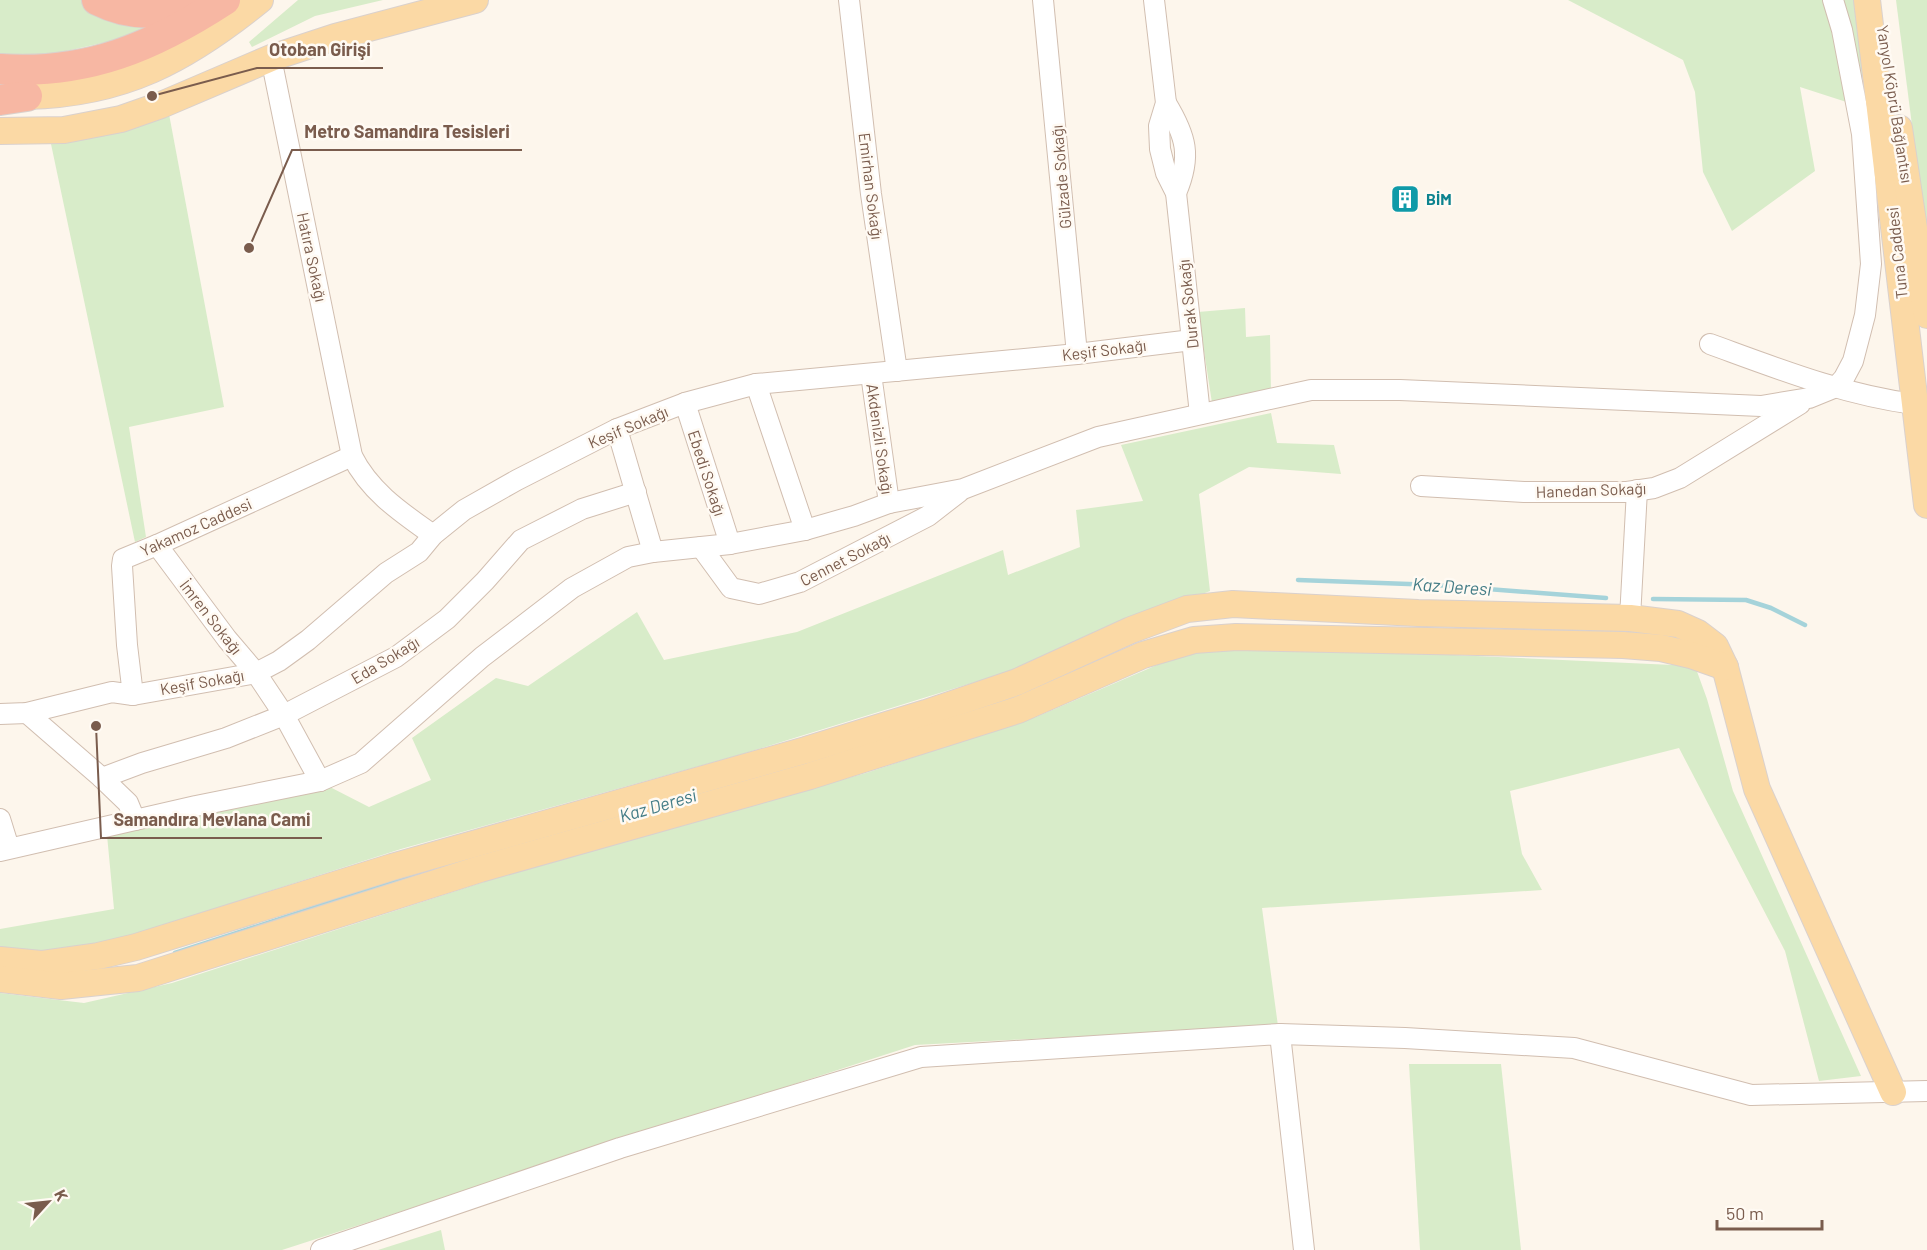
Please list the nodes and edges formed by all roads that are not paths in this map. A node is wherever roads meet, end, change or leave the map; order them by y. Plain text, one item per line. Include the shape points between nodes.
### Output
1 (97, 0) edge
2 (196, 0) edge
3 (225, 0) edge
4 (260, 0) edge
5 (475, 0) edge
6 (849, 0) edge
7 (1043, 0) edge
8 (1154, 0) edge
9 (1833, 0) edge
10 (1867, 0) edge
11 (1879, 0) edge
12 (271, 58) junction
13 (0, 69) edge
14 (9, 96) edge
15 (161, 105) junction
16 (0, 131) edge
17 (1927, 315) edge
18 (1192, 340) junction
19 (1710, 344) dead end
20 (1077, 354) junction
21 (897, 371) junction
22 (871, 374) junction
23 (756, 384) junction
24 (1836, 387) junction
25 (1809, 398) junction
26 (685, 403) junction
27 (1914, 404) junction
28 (1200, 414) junction
29 (617, 429) junction
30 (352, 456) junction
31 (1421, 486) dead end
32 (963, 489) junction
33 (1637, 490) junction
34 (636, 492) junction
35 (890, 503) junction
36 (1927, 505) edge
37 (805, 530) junction
38 (433, 535) junction
39 (730, 544) junction
40 (157, 545) junction
41 (701, 547) junction
42 (653, 552) junction
43 (1630, 618) junction
44 (1725, 667) junction
45 (256, 673) junction
46 (133, 695) junction
47 (27, 713) junction
48 (0, 714) edge
49 (284, 716) junction
50 (102, 778) junction
51 (321, 781) junction
52 (0, 819) edge
53 (135, 819) junction
54 (5, 849) edge
55 (0, 960) edge
56 (0, 979) edge
57 (1280, 1034) junction
58 (1927, 1091) edge
59 (1893, 1092) junction
60 (321, 1250) edge
61 (1304, 1250) edge

1 - 2 highway via 137,13 165,10
3 - 13 highway via 173,32 109,58 56,69
4 - 14 main road via 210,39 155,69 99,89
5 - 12 main road
6 - 21 street, Emirhan Sokağı via 871,194
7 - 20 street, Gülzade Sokağı
8 - 18 street, Durak Sokağı via 1166,103 1159,126 1160,149 1176,193
9 - 24 street via 1862,134 1871,264 1865,315 1853,361
10 - 27 main road, Tuna Caddesi
11 - 17 main road, Yanyol Köprü Bağlantısı
12 - 15 main road
12 - 30 street, Hatıra Sokağı
14 - 15 main road via 109,112
15 - 16 main road via 122,119 64,130
18 - 20 street, Keşif Sokağı
18 - 28 street, Durak Sokağı
19 - 24 street
20 - 21 street, Keşif Sokağı
21 - 22 street, Keşif Sokağı
22 - 23 street, Keşif Sokağı
22 - 35 street, Akdenizli Sokağı
23 - 26 street, Keşif Sokağı
23 - 37 street
24 - 25 street
24 - 27 street
25 - 28 street via 1761,406 1400,390 1311,390
25 - 33 street, Hanedan Sokağı via 1680,478
26 - 29 street, Keşif Sokağı
26 - 39 street, Ebedi Sokağı
27 - 36 main road, Tuna Caddesi
28 - 32 street via 1098,437
29 - 34 street
29 - 38 street, Keşif Sokağı via 464,510
30 - 38 street via 387,502
30 - 40 street, Yakamoz Caddesi
31 - 33 street, Hanedan Sokağı via 1524,492
32 - 35 street
32 - 41 street, Cennet Sokağı via 928,516 800,582 759,594 731,588
33 - 43 street
34 - 42 street
34 - 49 street, Eda Sokağı via 582,509 521,540 447,619 396,657
35 - 37 street
37 - 39 street
38 - 45 street, Keşif Sokağı via 419,552 386,573 308,640
39 - 41 street
40 - 45 street, İmren Sokağı
40 - 46 street, Yakamoz Caddesi via 123,559
41 - 42 street
42 - 51 street via 628,557 572,588 482,657 361,763
43 - 44 main road via 1678,624 1698,633 1715,646
43 - 55 main road via 1418,614 1233,604 1186,609 1017,682 806,750 403,864 136,947 41,963
44 - 56 main road via 1661,648 1623,645 1236,637 1194,640 1143,655 1018,710 810,776 480,869 138,978 61,986
44 - 59 main road via 1757,789
45 - 46 street, Keşif Sokağı
45 - 49 street, İmren Sokağı
46 - 47 street via 112,693
47 - 48 street
47 - 50 street
49 - 50 street, Eda Sokağı
49 - 51 street, İmren Sokağı
50 - 53 street via 128,803
51 - 53 street
52 - 54 street
53 - 54 street
57 - 59 street via 1574,1048 1751,1095
57 - 60 street via 921,1057 620,1148
57 - 61 street
58 - 59 street

